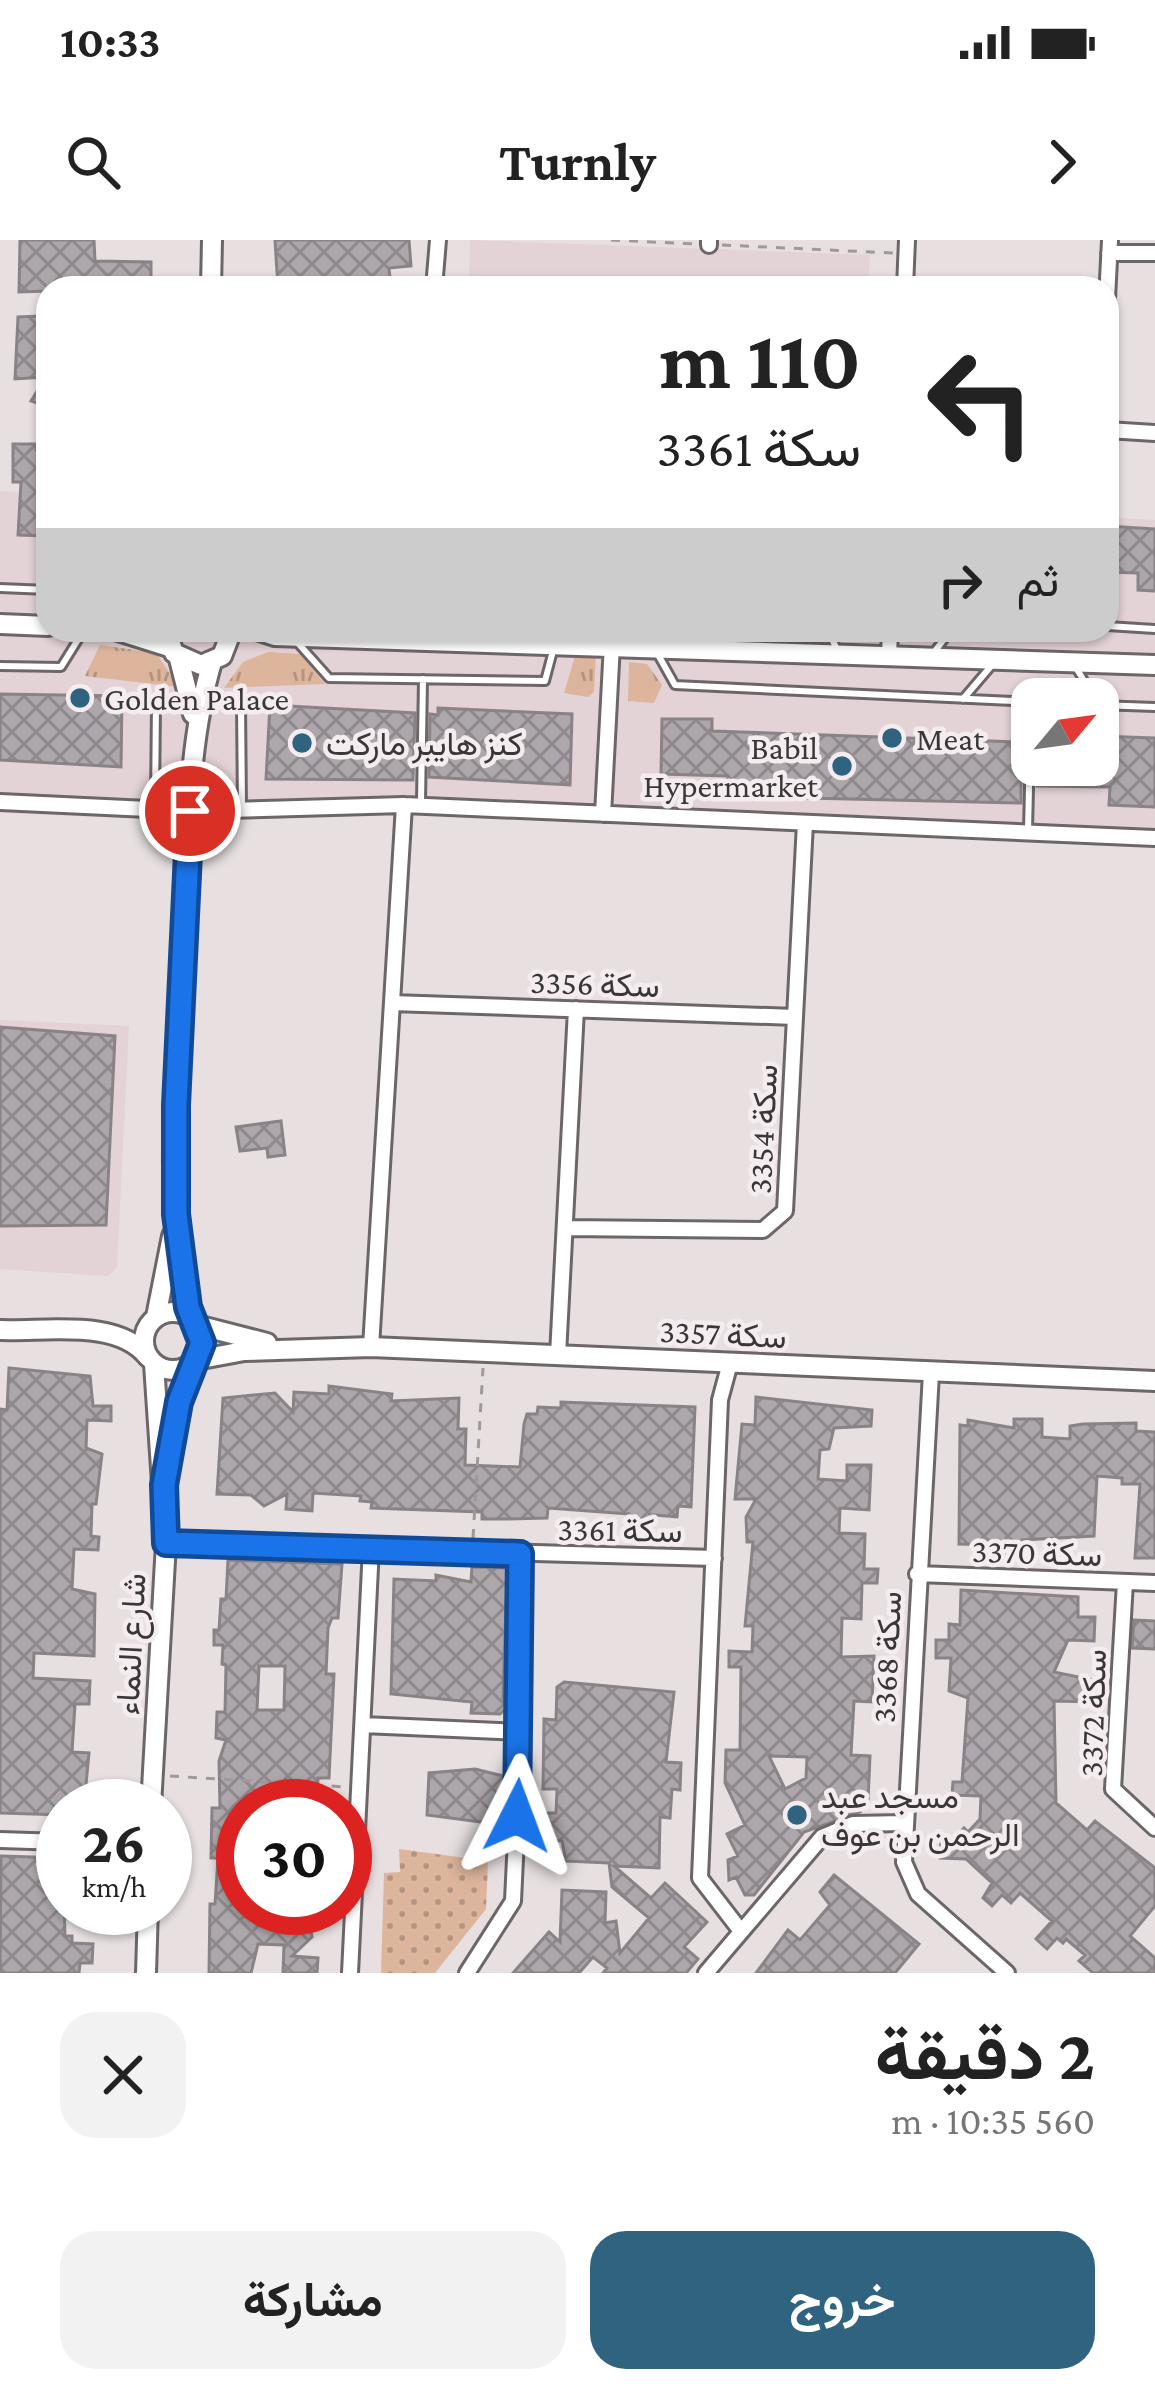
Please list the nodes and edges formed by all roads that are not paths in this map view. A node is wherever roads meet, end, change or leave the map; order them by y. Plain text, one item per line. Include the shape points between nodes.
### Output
1 (212, 240) edge
2 (438, 240) edge
3 (1110, 247) edge
4 (1155, 253) edge
5 (211, 276) edge
6 (435, 276) edge
7 (1119, 431) edge
8 (1155, 433) edge
9 (0, 588) edge
10 (36, 590) edge
11 (0, 624) edge
12 (36, 626) edge
13 (1119, 627) edge
14 (1155, 629) edge
15 (77, 642) edge
16 (226, 642) edge
17 (258, 642) edge
18 (290, 642) edge
19 (528, 642) edge
20 (833, 642) edge
21 (890, 642) edge
22 (942, 642) edge
23 (555, 643) junction
24 (613, 644) junction
25 (171, 645) edge
26 (654, 648) junction
27 (839, 655) junction
28 (889, 657) junction
29 (930, 658) junction
30 (217, 659) junction
31 (997, 661) junction
32 (1073, 663) junction
33 (1155, 665) edge
34 (0, 666) edge
35 (1082, 678) edge
36 (423, 679) junction
37 (963, 699) junction
38 (156, 701) dead end
39 (1011, 701) edge
40 (241, 704) dead end
41 (1119, 705) edge
42 (1155, 707) edge
43 (195, 725) junction
44 (1029, 786) edge
45 (0, 802) edge
46 (404, 805) junction
47 (421, 806) junction
48 (155, 809) junction
49 (242, 809) junction
50 (190, 811) junction
51 (603, 814) junction
52 (805, 823) junction
53 (1028, 832) junction
54 (1155, 838) edge
55 (392, 1003) junction
56 (576, 1010) junction
57 (795, 1017) junction
58 (176, 1214) junction
59 (565, 1228) junction
60 (153, 1320) junction
61 (194, 1322) junction
62 (0, 1330) edge
63 (111, 1333) junction
64 (371, 1347) junction
65 (289, 1348) junction
66 (558, 1355) junction
67 (151, 1360) junction
68 (192, 1363) junction
69 (730, 1363) junction
70 (931, 1373) junction
71 (1155, 1381) edge
72 (164, 1485) junction
73 (166, 1543) junction
74 (371, 1546) junction
75 (520, 1554) junction
76 (714, 1558) junction
77 (917, 1574) junction
78 (1125, 1582) junction
79 (1155, 1582) edge
80 (363, 1726) junction
81 (521, 1732) junction
82 (153, 1779) edge
83 (904, 1823) junction
84 (1155, 1828) edge
85 (0, 1840) edge
86 (36, 1841) edge
87 (740, 1930) junction
88 (147, 1935) edge
89 (985, 1967) edge
90 (146, 1973) edge
91 (350, 1973) edge
92 (467, 1973) edge
93 (706, 1973) edge
94 (1007, 1973) edge

1 - 5 street
2 - 6 street
3 - 4 street
7 - 8 street
9 - 10 lane
11 - 12 street
13 - 14 lane
15 - 34 lane via 61,667
16 - 30 street
17 - 30 street
18 - 36 lane via 329,678
19 - 23 street
20 - 27 lane
21 - 28 street
22 - 29 lane
23 - 24 street
23 - 36 lane via 545,681
24 - 26 street
24 - 51 street
25 - 30 street
25 - 43 street
26 - 27 street
26 - 37 lane via 674,685
27 - 28 street
28 - 29 street
29 - 31 street
30 - 43 street
31 - 32 street
31 - 37 lane
32 - 33 street
32 - 35 lane
36 - 47 lane
37 - 39 lane
38 - 48 lane
40 - 49 lane
41 - 42 lane
43 - 50 street
44 - 53 lane
45 - 48 street
46 - 47 street
46 - 49 street
46 - 55 street
47 - 51 street
48 - 50 street
49 - 50 street
50 - 58 street
51 - 52 street
52 - 53 street
52 - 57 street, سكة 3354
53 - 54 street
55 - 56 street, سكة 3356
55 - 64 street
56 - 57 street, سكة 3356
56 - 59 street
57 - 59 street, سكة 3354 via 785,1211 763,1230
58 - 60 street
58 - 61 street
59 - 66 street
60 - 61 street via 173,1312
60 - 63 street
60 - 67 street via 144,1340
61 - 65 street, سكة 3357
61 - 68 street via 202,1343
62 - 63 street
63 - 67 street via 138,1343
64 - 65 street, سكة 3357
64 - 66 street, سكة 3357
65 - 68 street, سكة 3357
66 - 69 street, سكة 3357
67 - 68 street via 171,1371
67 - 72 street, شارع النماء
68 - 72 street, شارع النماء
69 - 70 street, سكة 3357
69 - 76 street via 720,1400
70 - 71 street, سكة 3357
70 - 77 street, سكة 3368
72 - 73 street, شارع النماء
73 - 74 street, سكة 3361
73 - 82 street, شارع النماء
74 - 75 street, سكة 3361
74 - 80 street
75 - 76 street, سكة 3361
75 - 81 street
76 - 87 street via 700,1878
77 - 78 street, سكة 3370
77 - 83 street, سكة 3368
78 - 79 street, سكة 3370
78 - 84 street, سكة 3372 via 1113,1789
80 - 81 street
80 - 91 street
81 - 92 street via 513,1901
83 - 87 street via 853,1824 822,1837
83 - 89 street, سكة 3368 via 904,1862 918,1894
85 - 86 street
87 - 93 street
88 - 90 street
89 - 94 street, سكة 3368

